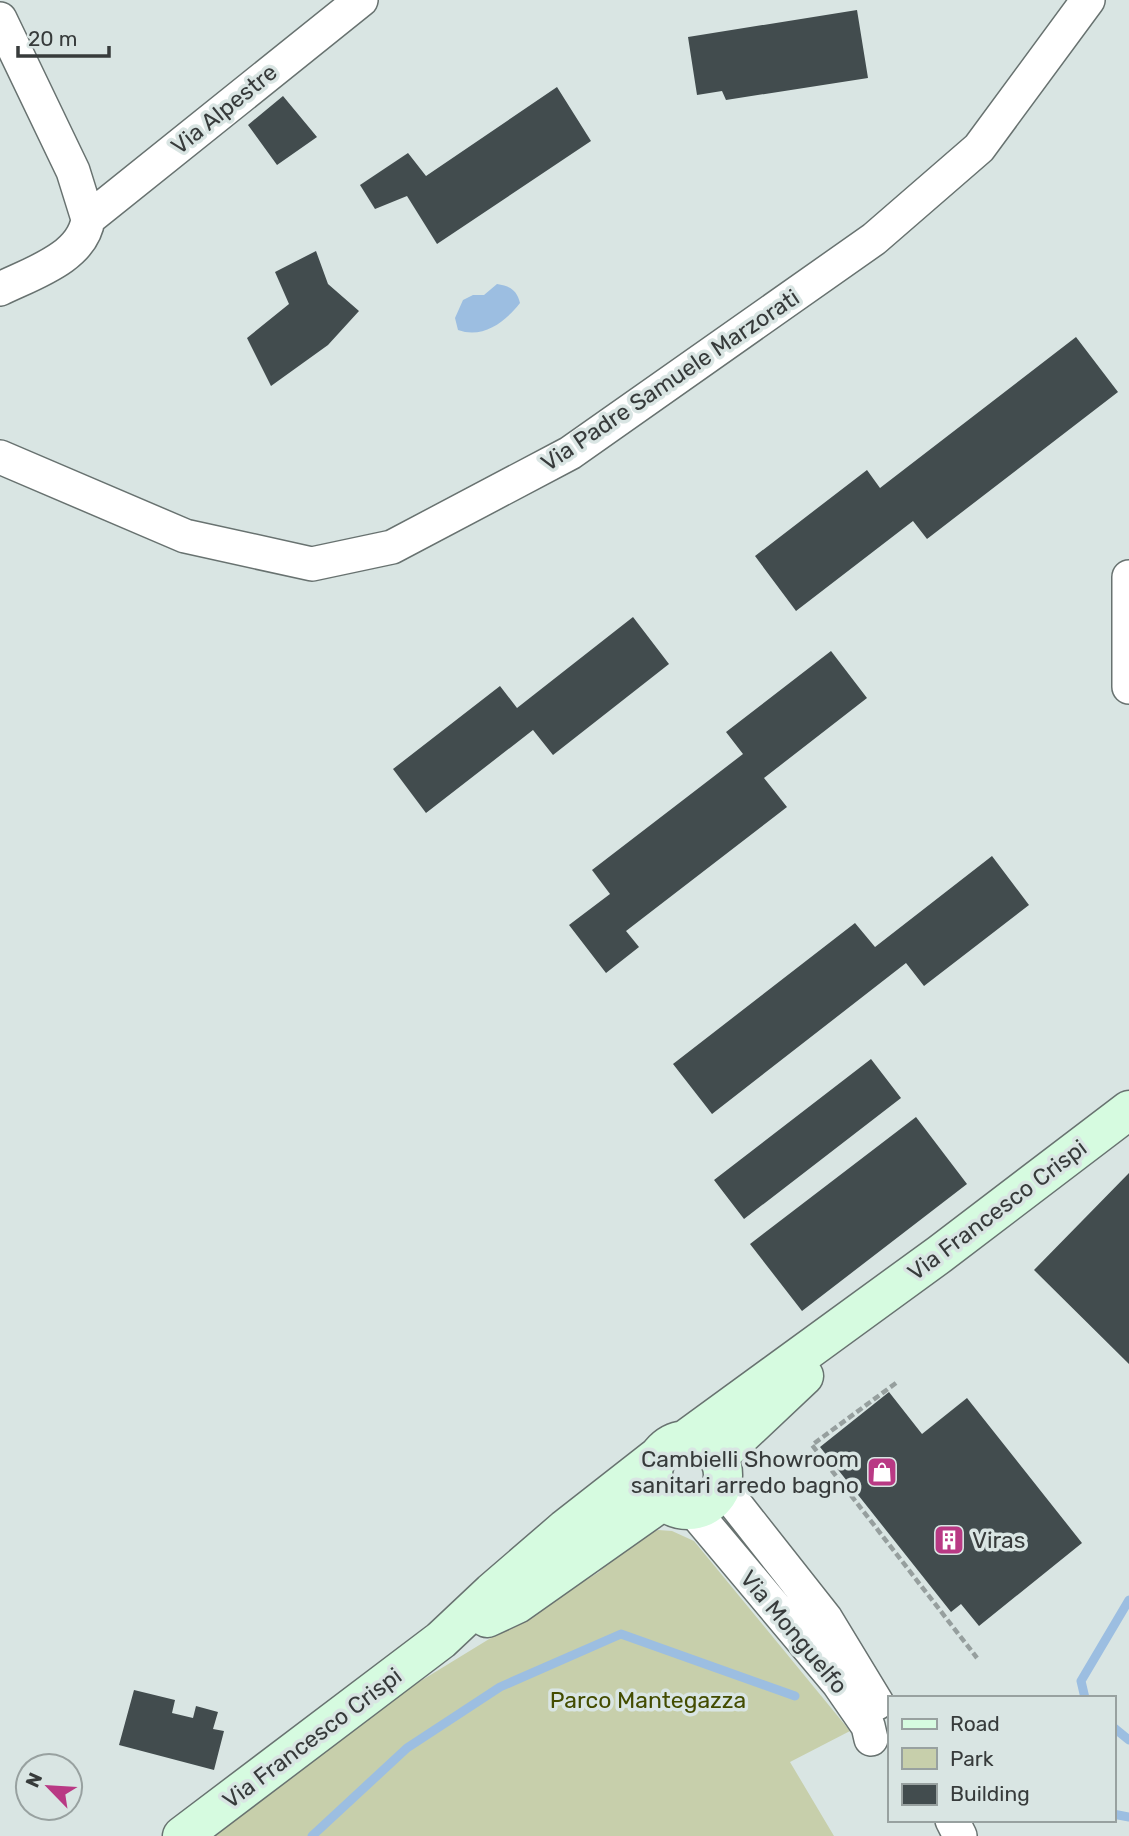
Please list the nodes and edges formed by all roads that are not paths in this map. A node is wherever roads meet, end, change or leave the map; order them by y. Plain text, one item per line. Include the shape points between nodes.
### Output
1 (361, 0) edge
2 (1088, 0) edge
3 (0, 19) edge
4 (88, 219) junction
5 (0, 289) edge
6 (0, 457) edge
7 (1129, 577) edge
8 (1129, 687) edge
9 (1129, 1110) edge
10 (696, 1460) junction
11 (678, 1505) junction
12 (441, 1640) junction
13 (882, 1727) edge
14 (182, 1836) edge

1 - 4 street, Via Alpestre
2 - 6 street, Via Padre Samuele Marzorati via 979,148 874,239 570,453 391,547 312,564 185,536
3 - 4 street via 73,172
4 - 5 street, Via Alpestre via 81,236 57,261
7 - 8 street
9 - 10 street, Via Francesco Crispi via 864,1310 813,1367
10 - 11 street, Via Francesco Crispi via 709,1503
10 - 11 street via 652,1475 657,1493
10 - 12 street, Via Francesco Crispi via 565,1530
10 - 13 street, Via Monguelfo via 826,1619
11 - 12 street, Via Francesco Crispi via 516,1604
11 - 13 street, Via Monguelfo via 839,1685 868,1726
12 - 14 street, Via Francesco Crispi

